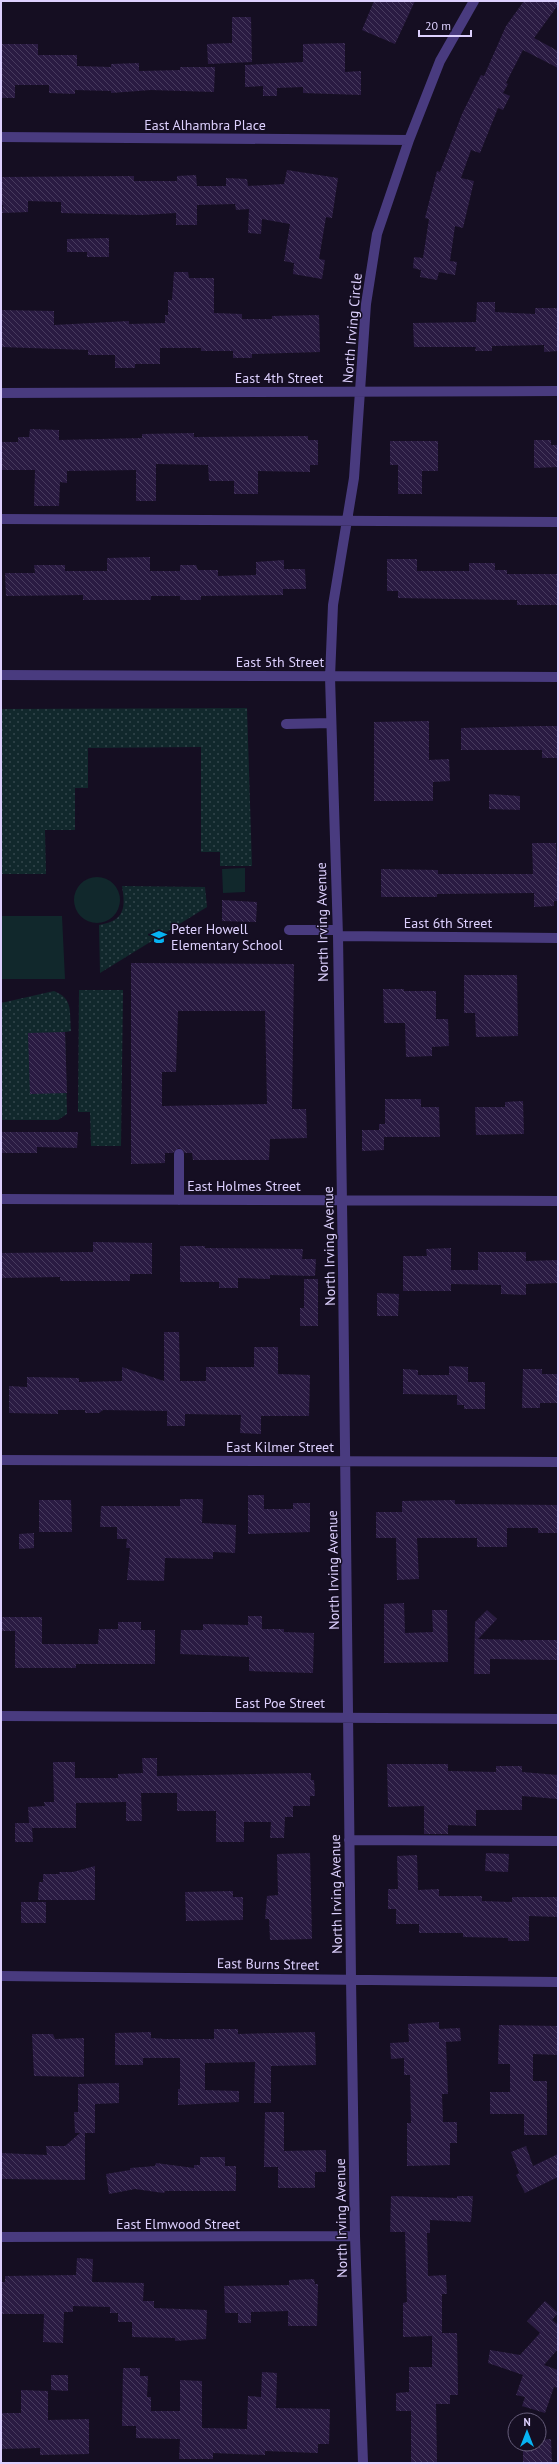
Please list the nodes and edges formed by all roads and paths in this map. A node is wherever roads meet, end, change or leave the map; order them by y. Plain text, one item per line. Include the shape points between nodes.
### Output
1 (474, 1) edge
2 (1, 137) edge
3 (409, 140) junction
4 (558, 391) edge
5 (360, 392) junction
6 (1, 393) edge
7 (1, 519) edge
8 (347, 522) junction
9 (558, 522) edge
10 (1, 675) edge
11 (330, 677) junction
12 (558, 678) edge
13 (331, 723) junction
14 (286, 724) dead end
15 (289, 930) dead end
16 (337, 933) junction
17 (558, 938) edge
18 (179, 1154) dead end
19 (1, 1199) edge
20 (179, 1200) junction
21 (342, 1200) junction
22 (558, 1201) edge
23 (1, 1460) edge
24 (346, 1461) junction
25 (558, 1462) edge
26 (1, 1716) edge
27 (348, 1717) junction
28 (558, 1719) edge
29 (349, 1840) junction
30 (558, 1841) edge
31 (1, 1976) edge
32 (351, 1979) junction
33 (558, 1982) edge
34 (355, 2236) junction
35 (1, 2237) edge
36 (363, 2463) edge

1 - 3 street, North Irving Circle via 440,61
2 - 3 street, East Alhambra Place
3 - 5 street, North Irving Circle via 377,234 366,304
4 - 5 street, East 4th Street
5 - 6 street, East 4th Street
5 - 8 street, North Irving Circle via 354,478
7 - 8 street
8 - 9 street
8 - 11 street, North Irving Circle via 333,605
10 - 11 street, East 5th Street
11 - 12 street, East 5th Street
11 - 13 street, North Irving Avenue
13 - 14 street
13 - 16 street, North Irving Avenue
15 - 16 street, East 6th Street
16 - 17 street, East 6th Street
16 - 21 street, North Irving Avenue
18 - 20 street
19 - 20 street, East Holmes Street
20 - 21 street, East Holmes Street
21 - 22 street, East Holmes Street
21 - 24 street, North Irving Avenue
23 - 24 street, East Kilmer Street
24 - 25 street, East Kilmer Street
24 - 27 street, North Irving Avenue
26 - 27 street, East Poe Street
27 - 28 street, East Poe Street
27 - 29 street, North Irving Avenue
29 - 30 street
29 - 32 street, North Irving Avenue
31 - 32 street, East Burns Street
32 - 33 street, East Burns Street
32 - 34 street, North Irving Avenue
34 - 35 street, East Elmwood Street
34 - 36 street, North Irving Avenue

